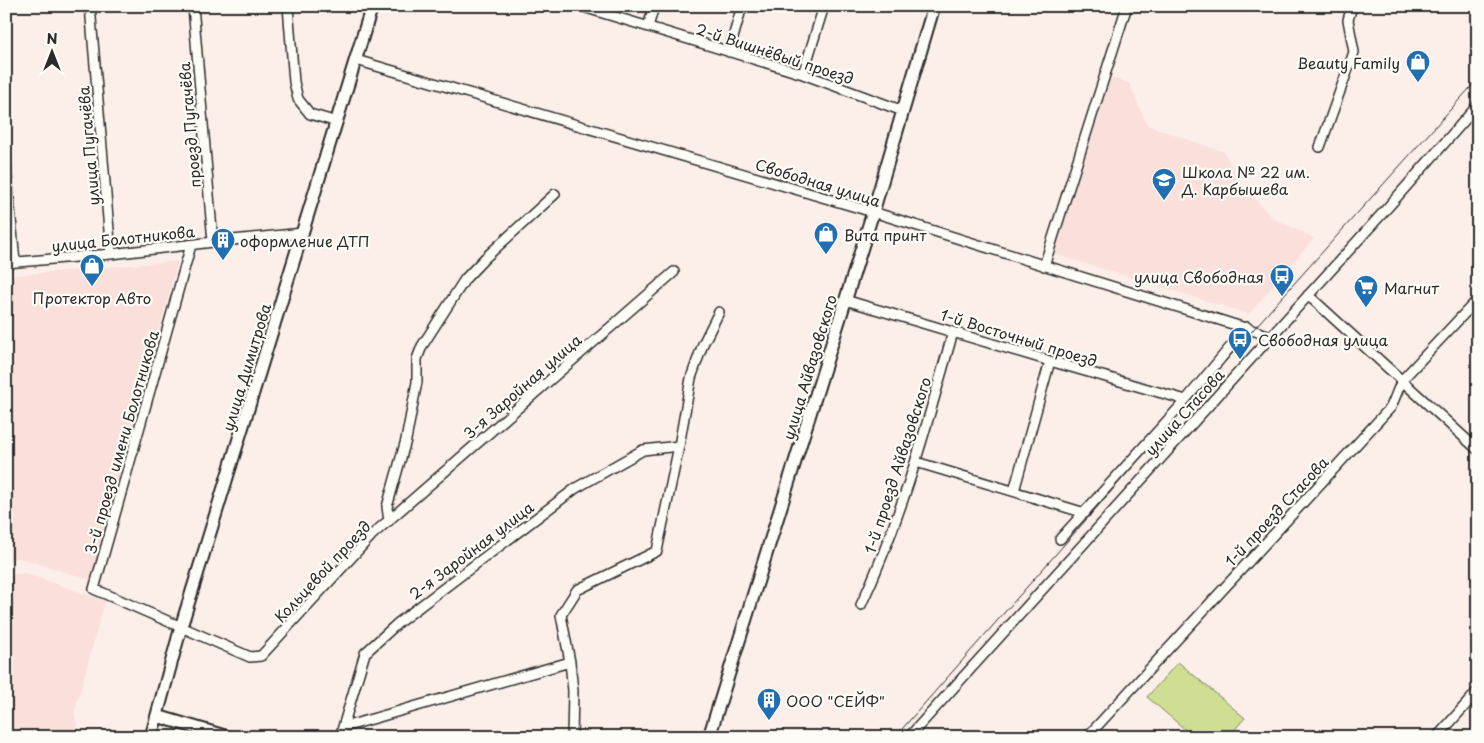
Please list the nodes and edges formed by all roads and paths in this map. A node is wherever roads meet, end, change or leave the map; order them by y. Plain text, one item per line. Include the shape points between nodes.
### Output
1 (90, 6) edge
2 (193, 6) edge
3 (288, 6) edge
4 (372, 6) edge
5 (580, 6) edge
6 (654, 6) edge
7 (742, 6) edge
8 (824, 6) edge
9 (934, 6) edge
10 (1127, 6) edge
11 (1352, 6) edge
12 (648, 27) junction
13 (729, 52) junction
14 (356, 60) junction
15 (803, 74) junction
16 (1478, 105) edge
17 (903, 111) junction
18 (337, 122) junction
19 (1320, 147) dead end
20 (6, 164) edge
21 (555, 194) dead end
22 (873, 212) junction
23 (303, 233) junction
24 (213, 242) junction
25 (191, 245) junction
26 (111, 254) junction
27 (10, 263) edge
28 (1044, 266) junction
29 (674, 272) dead end
30 (1308, 295) junction
31 (1478, 299) edge
32 (845, 300) junction
33 (719, 312) dead end
34 (1247, 327) junction
35 (953, 332) junction
36 (1270, 336) junction
37 (1050, 361) junction
38 (1402, 380) junction
39 (1186, 400) junction
40 (679, 446) junction
41 (1478, 450) edge
42 (916, 462) junction
43 (1014, 491) junction
44 (1085, 513) junction
45 (389, 521) junction
46 (1060, 539) dead end
47 (94, 589) joint
48 (861, 605) dead end
49 (181, 627) junction
50 (570, 662) junction
51 (1478, 691) edge
52 (157, 716) junction
53 (344, 728) junction
54 (195, 732) edge
55 (150, 737) edge
56 (228, 737) edge
57 (340, 737) edge
58 (572, 737) edge
59 (709, 737) edge
60 (910, 737) edge
61 (1087, 737) edge
62 (1437, 737) edge

1 - 26 street, улица Пугачёва
2 - 24 street, проезд Пугачёва
3 - 18 street via 298,100 310,114
4 - 14 street, улица Димитрова
5 - 12 street, 2-й Вишнёвый проезд
6 - 12 street
7 - 13 street
8 - 15 street
9 - 17 street, улица Айвазовского
10 - 28 street
11 - 19 street via 1348,20 1354,52
12 - 13 street, 2-й Вишнёвый проезд
13 - 15 street, 2-й Вишнёвый проезд
14 - 18 street, улица Димитрова
14 - 22 street, Свободная улица
15 - 17 street, 2-й Вишнёвый проезд
16 - 30 street, улица Стасова
17 - 22 street, улица Айвазовского
18 - 23 street, улица Димитрова
20 - 27 street
21 - 45 street, Кольцевой проезд via 465,279 422,346 417,359 417,382 406,440 387,507
22 - 28 street, Свободная улица
22 - 32 street, улица Айвазовского
23 - 24 street, улица Болотникова
23 - 49 street, улица Димитрова
24 - 25 street, улица Болотникова
25 - 26 street, улица Болотникова
25 - 47 street, 3-й проезд имени Болотникова
26 - 27 street, улица Болотникова
28 - 34 street, Свободная улица
29 - 45 street, 3-я Заройная улица
30 - 36 street, улица Стасова
30 - 38 street
31 - 38 street, 1-й проезд Стасова
32 - 35 street, 1-й Восточный проезд
32 - 59 street, улица Айвазовского
33 - 40 street via 691,378
34 - 36 street, Свободная улица
34 - 39 street, улица Стасова
35 - 37 street, 1-й Восточный проезд
35 - 42 street, 1-й проезд Айвазовского
36 - 60 street, улица Стасова
37 - 39 street, 1-й Восточный проезд
37 - 43 street
38 - 41 street
38 - 61 street, 1-й проезд Стасова via 1391,407
39 - 44 street, улица Стасова
40 - 50 street via 657,551 577,590 561,614
40 - 53 street, 2-я Заройная улица via 643,450 576,488 398,623 365,653
42 - 43 street
42 - 48 street, 1-й проезд Айвазовского via 875,577
43 - 44 street
44 - 46 street, улица Стасова
45 - 49 street, Кольцевой проезд via 373,534 261,656 250,657
47 - 49 street, Кольцевой проезд
49 - 52 street, улица Димитрова
50 - 53 street
50 - 58 street
51 - 62 street
52 - 54 street
52 - 55 street, улица Димитрова
53 - 57 street, 2-я Заройная улица
54 - 56 street

